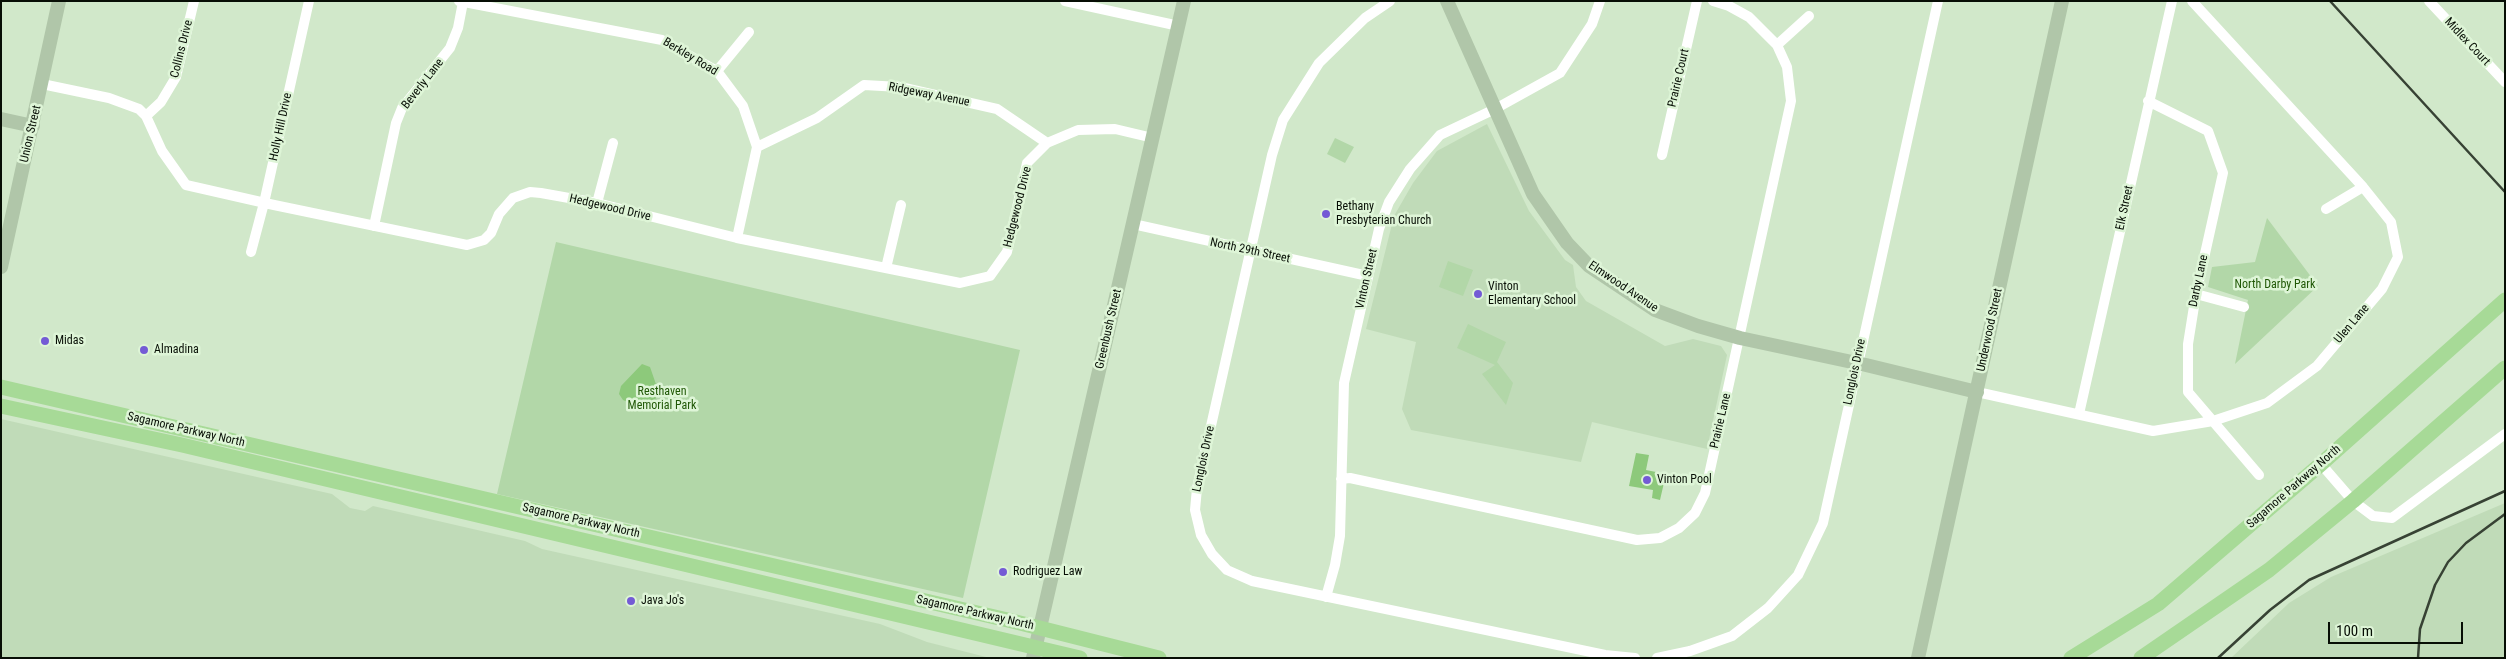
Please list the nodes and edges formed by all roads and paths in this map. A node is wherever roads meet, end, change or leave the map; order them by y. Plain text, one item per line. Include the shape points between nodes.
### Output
1 (59, 1) edge
2 (194, 1) edge
3 (309, 1) edge
4 (1065, 1) edge
5 (1184, 1) edge
6 (1390, 1) edge
7 (1447, 1) edge
8 (1600, 1) edge
9 (1697, 1) edge
10 (1713, 1) edge
11 (1938, 1) edge
12 (2062, 1) edge
13 (2172, 1) edge
14 (2192, 1) edge
15 (2428, 1) edge
16 (461, 2) edge
17 (1809, 16) dead end
18 (1179, 26) junction
19 (749, 32) dead end
20 (1777, 45) junction
21 (717, 71) junction
22 (2505, 82) edge
23 (42, 84) junction
24 (2148, 101) junction
25 (1495, 109) junction
26 (146, 116) junction
27 (1, 119) edge
28 (33, 126) junction
29 (1153, 138) junction
30 (1047, 143) junction
31 (613, 144) dead end
32 (757, 147) junction
33 (1662, 156) dead end
34 (2363, 187) junction
35 (264, 203) junction
36 (597, 204) junction
37 (901, 205) dead end
38 (2326, 209) dead end
39 (1133, 224) junction
40 (374, 226) junction
41 (737, 238) junction
42 (1250, 251) junction
43 (251, 252) dead end
44 (1, 267) edge
45 (886, 268) junction
46 (1368, 276) junction
47 (2196, 294) junction
48 (2505, 300) edge
49 (2244, 308) dead end
50 (1740, 338) junction
51 (1857, 363) junction
52 (2505, 368) edge
53 (1, 387) edge
54 (1977, 392) junction
55 (1, 406) edge
56 (2079, 414) junction
57 (2213, 422) junction
58 (2505, 434) edge
59 (2321, 464) junction
60 (2259, 475) dead end
61 (1341, 479) junction
62 (2353, 501) junction
63 (1326, 597) junction
64 (1040, 628) junction
65 (1034, 652) edge
66 (1080, 658) edge
67 (1160, 658) edge
68 (1635, 658) edge
69 (1657, 658) edge
70 (1918, 658) edge
71 (2071, 658) edge
72 (2141, 658) edge

1 - 23 street, Union Street
2 - 26 street, Collins Drive via 176,77 161,102
3 - 35 street, Holly Hill Drive
4 - 18 street
5 - 18 street, Greenbush Street
6 - 42 street, Longlois Drive via 1365,18 1319,62 1297,96 1284,120 1272,155
7 - 25 street, Elmwood Avenue
8 - 25 street, Vinton Street via 1592,24 1560,73
9 - 33 street, Prairie Court
10 - 20 street, Prairie Lane via 1749,17
11 - 51 street, Longlois Drive
12 - 54 street, Underwood Street
13 - 24 street, Elk Street
14 - 34 street, Ulen Lane
15 - 22 street, Midlex Court
16 - 21 street, Berkley Road via 662,40
16 - 40 street, Beverly Lane via 458,28 450,48 402,108 396,123
17 - 20 street
18 - 29 street, Greenbush Street
19 - 21 street
20 - 50 street, Prairie Lane via 1787,67 1791,101
21 - 32 street, Berkley Road via 743,106
23 - 26 street via 128,103
23 - 28 street, Union Street
24 - 47 street, Darby Lane via 2208,131 2223,173
24 - 56 street, Elk Street
25 - 46 street, Vinton Street via 1440,135 1410,169 1389,202
25 - 50 street, Elmwood Avenue via 1533,194 1567,243 1589,266 1655,310
26 - 35 street, Hedgewood Drive via 162,152 186,185
27 - 28 street
28 - 44 street, Union Street
29 - 30 street, Hedgewood Drive via 1115,129 1078,130
29 - 39 street, Greenbush Street
30 - 32 street, Ridgeway Avenue via 997,109 900,87 864,85 817,118
30 - 45 street, Hedgewood Drive via 1027,163 1007,252 990,276 960,283
31 - 36 street
32 - 41 street
34 - 38 street
34 - 57 street, Ulen Lane via 2391,222 2398,257 2382,289 2317,366 2267,403
35 - 40 street, Hedgewood Drive
35 - 43 street, Holly Hill Drive
36 - 40 street, Hedgewood Drive via 541,193 523,194 504,206 484,240 467,245
36 - 41 street, Hedgewood Drive
37 - 45 street
39 - 42 street, North 29th Street
39 - 64 street, Greenbush Street
41 - 45 street, Hedgewood Drive
42 - 46 street, North 29th Street
42 - 63 street, Longlois Drive via 1197,488 1195,510 1201,535 1227,570 1252,581
46 - 61 street, Vinton Street via 1342,398
47 - 49 street
47 - 57 street, Darby Lane via 2188,344 2188,392
48 - 59 main road, Sagamore Parkway North
50 - 51 street, Elmwood Avenue
50 - 61 street, Prairie Lane via 1705,493 1695,513 1680,528 1660,538 1637,540 1350,478
51 - 54 street, Elmwood Avenue
51 - 69 street, Longlois Drive via 1823,523 1798,575 1768,608 1732,636 1690,651
52 - 62 main road
53 - 64 main road, Sagamore Parkway North
54 - 56 street, Ulen Lane
54 - 70 street, Underwood Street
55 - 65 main road, Sagamore Parkway North via 182,445
56 - 57 street, Ulen Lane via 2153,431
57 - 60 street, Darby Lane
58 - 62 street via 2392,518 2373,516
59 - 62 street
59 - 71 main road, Sagamore Parkway North via 2158,604
61 - 63 street, Vinton Street via 1340,536
62 - 72 main road via 2269,570
63 - 68 street, Longlois Drive via 1605,655
64 - 65 street, Greenbush Street
64 - 67 main road, Sagamore Parkway North
65 - 66 main road, Sagamore Parkway North

